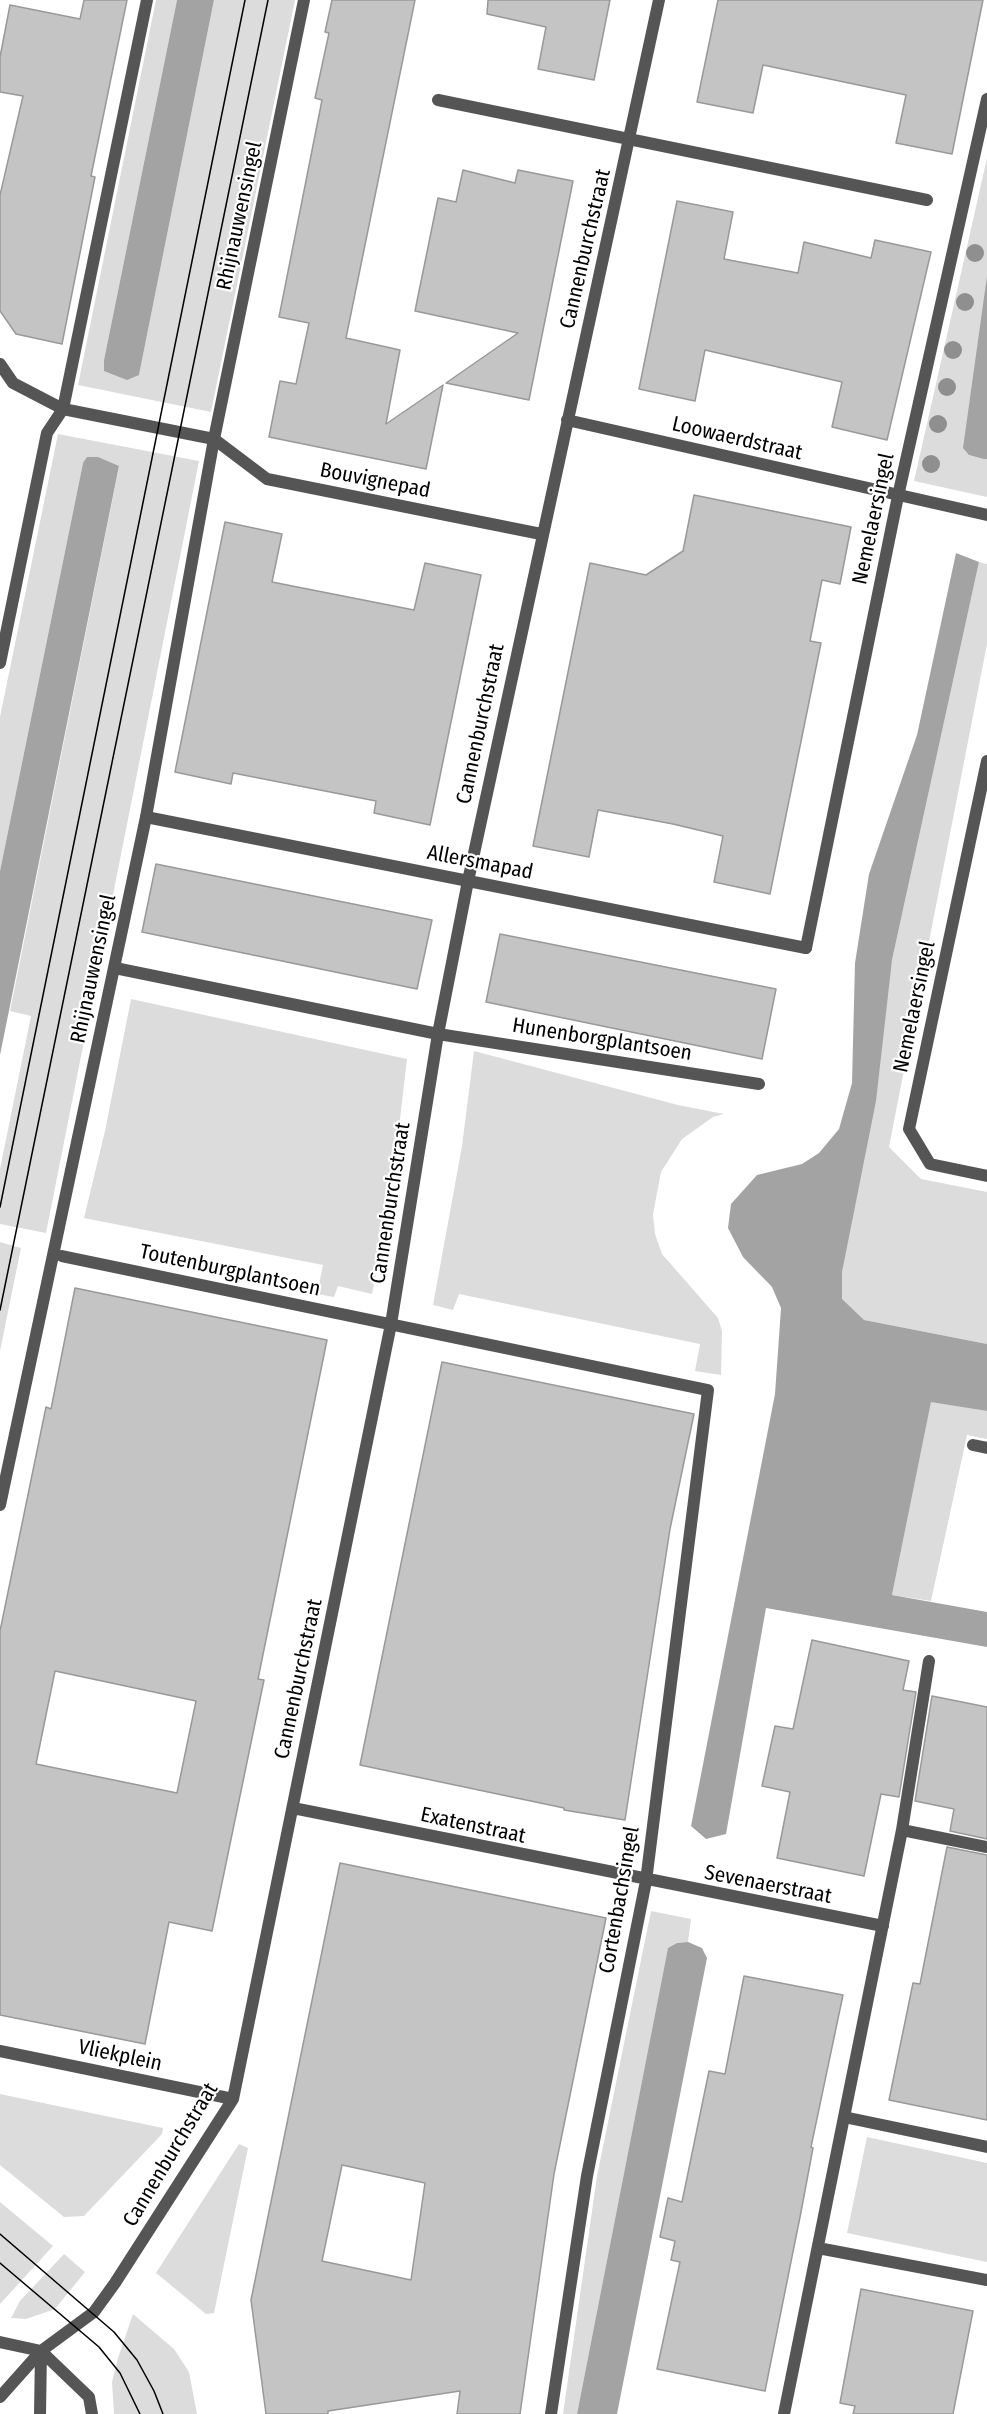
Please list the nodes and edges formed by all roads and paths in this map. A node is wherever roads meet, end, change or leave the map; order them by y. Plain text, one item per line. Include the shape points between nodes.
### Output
1 (147, 0) edge
2 (304, 0) edge
3 (659, 0) edge
4 (987, 99) edge
5 (438, 100) dead end
6 (631, 140) junction
7 (927, 200) dead end
8 (0, 364) edge
9 (63, 409) junction
10 (567, 420) junction
11 (214, 439) junction
12 (898, 496) junction
13 (987, 515) edge
14 (542, 534) junction
15 (0, 663) edge
16 (987, 760) edge
17 (146, 817) junction
18 (468, 881) junction
19 (806, 948) joint
20 (115, 968) junction
21 (438, 1034) junction
22 (759, 1084) dead end
23 (987, 1176) edge
24 (62, 1256) dead end
25 (391, 1324) junction
26 (974, 1445) dead end
27 (987, 1448) edge
28 (0, 1505) edge
29 (929, 1661) dead end
30 (292, 1808) junction
31 (902, 1830) junction
32 (987, 1846) edge
33 (646, 1881) junction
34 (883, 1926) junction
35 (0, 2051) edge
36 (233, 2099) junction
37 (844, 2117) junction
38 (987, 2146) edge
39 (818, 2248) junction
40 (987, 2280) edge
41 (0, 2342) edge
42 (41, 2351) junction
43 (0, 2397) edge
44 (40, 2414) edge
45 (92, 2414) edge
46 (551, 2414) edge
47 (784, 2414) edge

1 - 9 street
2 - 11 street, Rhijnauwensingel
3 - 6 street, Cannenburchstraat
4 - 12 street, Nemelaersingel
5 - 6 street
6 - 7 street
6 - 10 street, Cannenburchstraat
8 - 9 street via 13,383
9 - 11 street
9 - 15 street via 47,433
10 - 12 street, Loowaerdstraat
10 - 14 street, Cannenburchstraat
11 - 14 street, Bouvignepad via 267,479
11 - 17 street, Rhijnauwensingel
12 - 13 street, Loowaerdstraat
12 - 19 street, Nemelaersingel
14 - 18 street, Cannenburchstraat
16 - 23 street, Nemelaersingel via 909,1130 930,1164
17 - 18 street, Allersmapad
17 - 20 street, Rhijnauwensingel
18 - 19 street, Allersmapad
18 - 21 street, Cannenburchstraat
20 - 21 street
20 - 28 street, Rhijnauwensingel
21 - 22 street, Hunenborgplantsoen
21 - 25 street, Cannenburchstraat
24 - 25 street, Toutenburgplantsoen
25 - 30 street, Cannenburchstraat
25 - 33 street, Cortenbachsingel via 708,1390
26 - 27 street
29 - 31 street
30 - 33 street, Exatenstraat
30 - 36 street, Cannenburchstraat
31 - 32 street
31 - 34 street
33 - 34 street, Sevenaerstraat
33 - 46 street, Cortenbachsingel via 587,2176
34 - 37 street
35 - 36 street, Vliekplein
36 - 42 street, Cannenburchstraat via 94,2312
37 - 38 street
37 - 39 street
39 - 40 street
39 - 47 street
41 - 42 street
42 - 43 street, Cannenburchstraat
42 - 44 street
42 - 45 street via 89,2397

